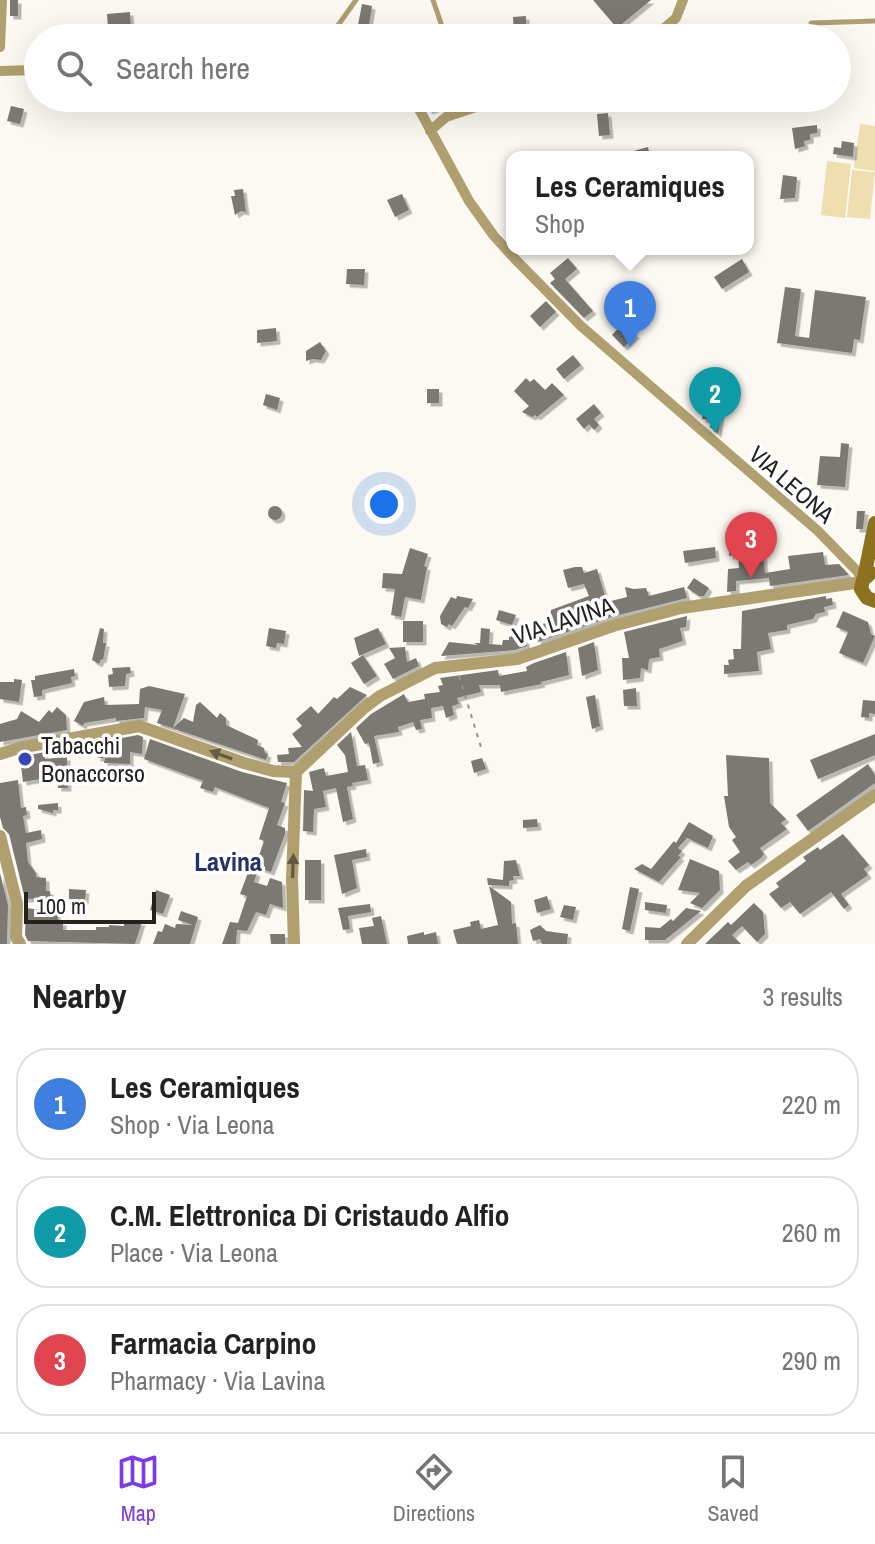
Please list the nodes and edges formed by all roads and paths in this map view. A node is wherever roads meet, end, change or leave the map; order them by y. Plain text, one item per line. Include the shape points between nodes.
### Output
1 (2, 0) edge
2 (356, 0) edge
3 (433, 0) edge
4 (683, 0) edge
5 (875, 21) edge
6 (811, 23) dead end
7 (339, 24) edge
8 (441, 24) edge
9 (669, 24) edge
10 (0, 44) edge
11 (24, 70) edge
12 (0, 71) edge
13 (420, 112) edge
14 (454, 112) edge
15 (430, 131) junction
16 (506, 249) edge
17 (511, 255) edge
18 (875, 523) edge
19 (874, 531) edge
20 (875, 549) edge
21 (869, 589) edge
22 (461, 683) dead end
23 (481, 747) dead end
24 (0, 752) edge
25 (296, 772) junction
26 (875, 795) edge
27 (0, 836) edge
28 (17, 927) junction
29 (11, 944) edge
30 (20, 944) edge
31 (294, 944) edge
32 (687, 944) edge

1 - 10 street
2 - 7 lane
3 - 8 lane
4 - 9 street
5 - 6 lane
11 - 12 street
13 - 15 street, VIA LEONA
14 - 15 street
15 - 16 street, VIA LEONA via 469,201
17 - 21 street, VIA LEONA via 581,326 818,531
18 - 19 main road
19 - 20 main road
19 - 21 main road
21 - 25 street, VIA LAVINA via 833,588 681,608 517,659 435,668 380,696
22 - 23 path
25 -> 24 street via 244,763 139,726
31 -> 25 street
26 - 32 street via 746,886
27 - 28 street via 17,904
28 - 29 street
28 - 30 street

